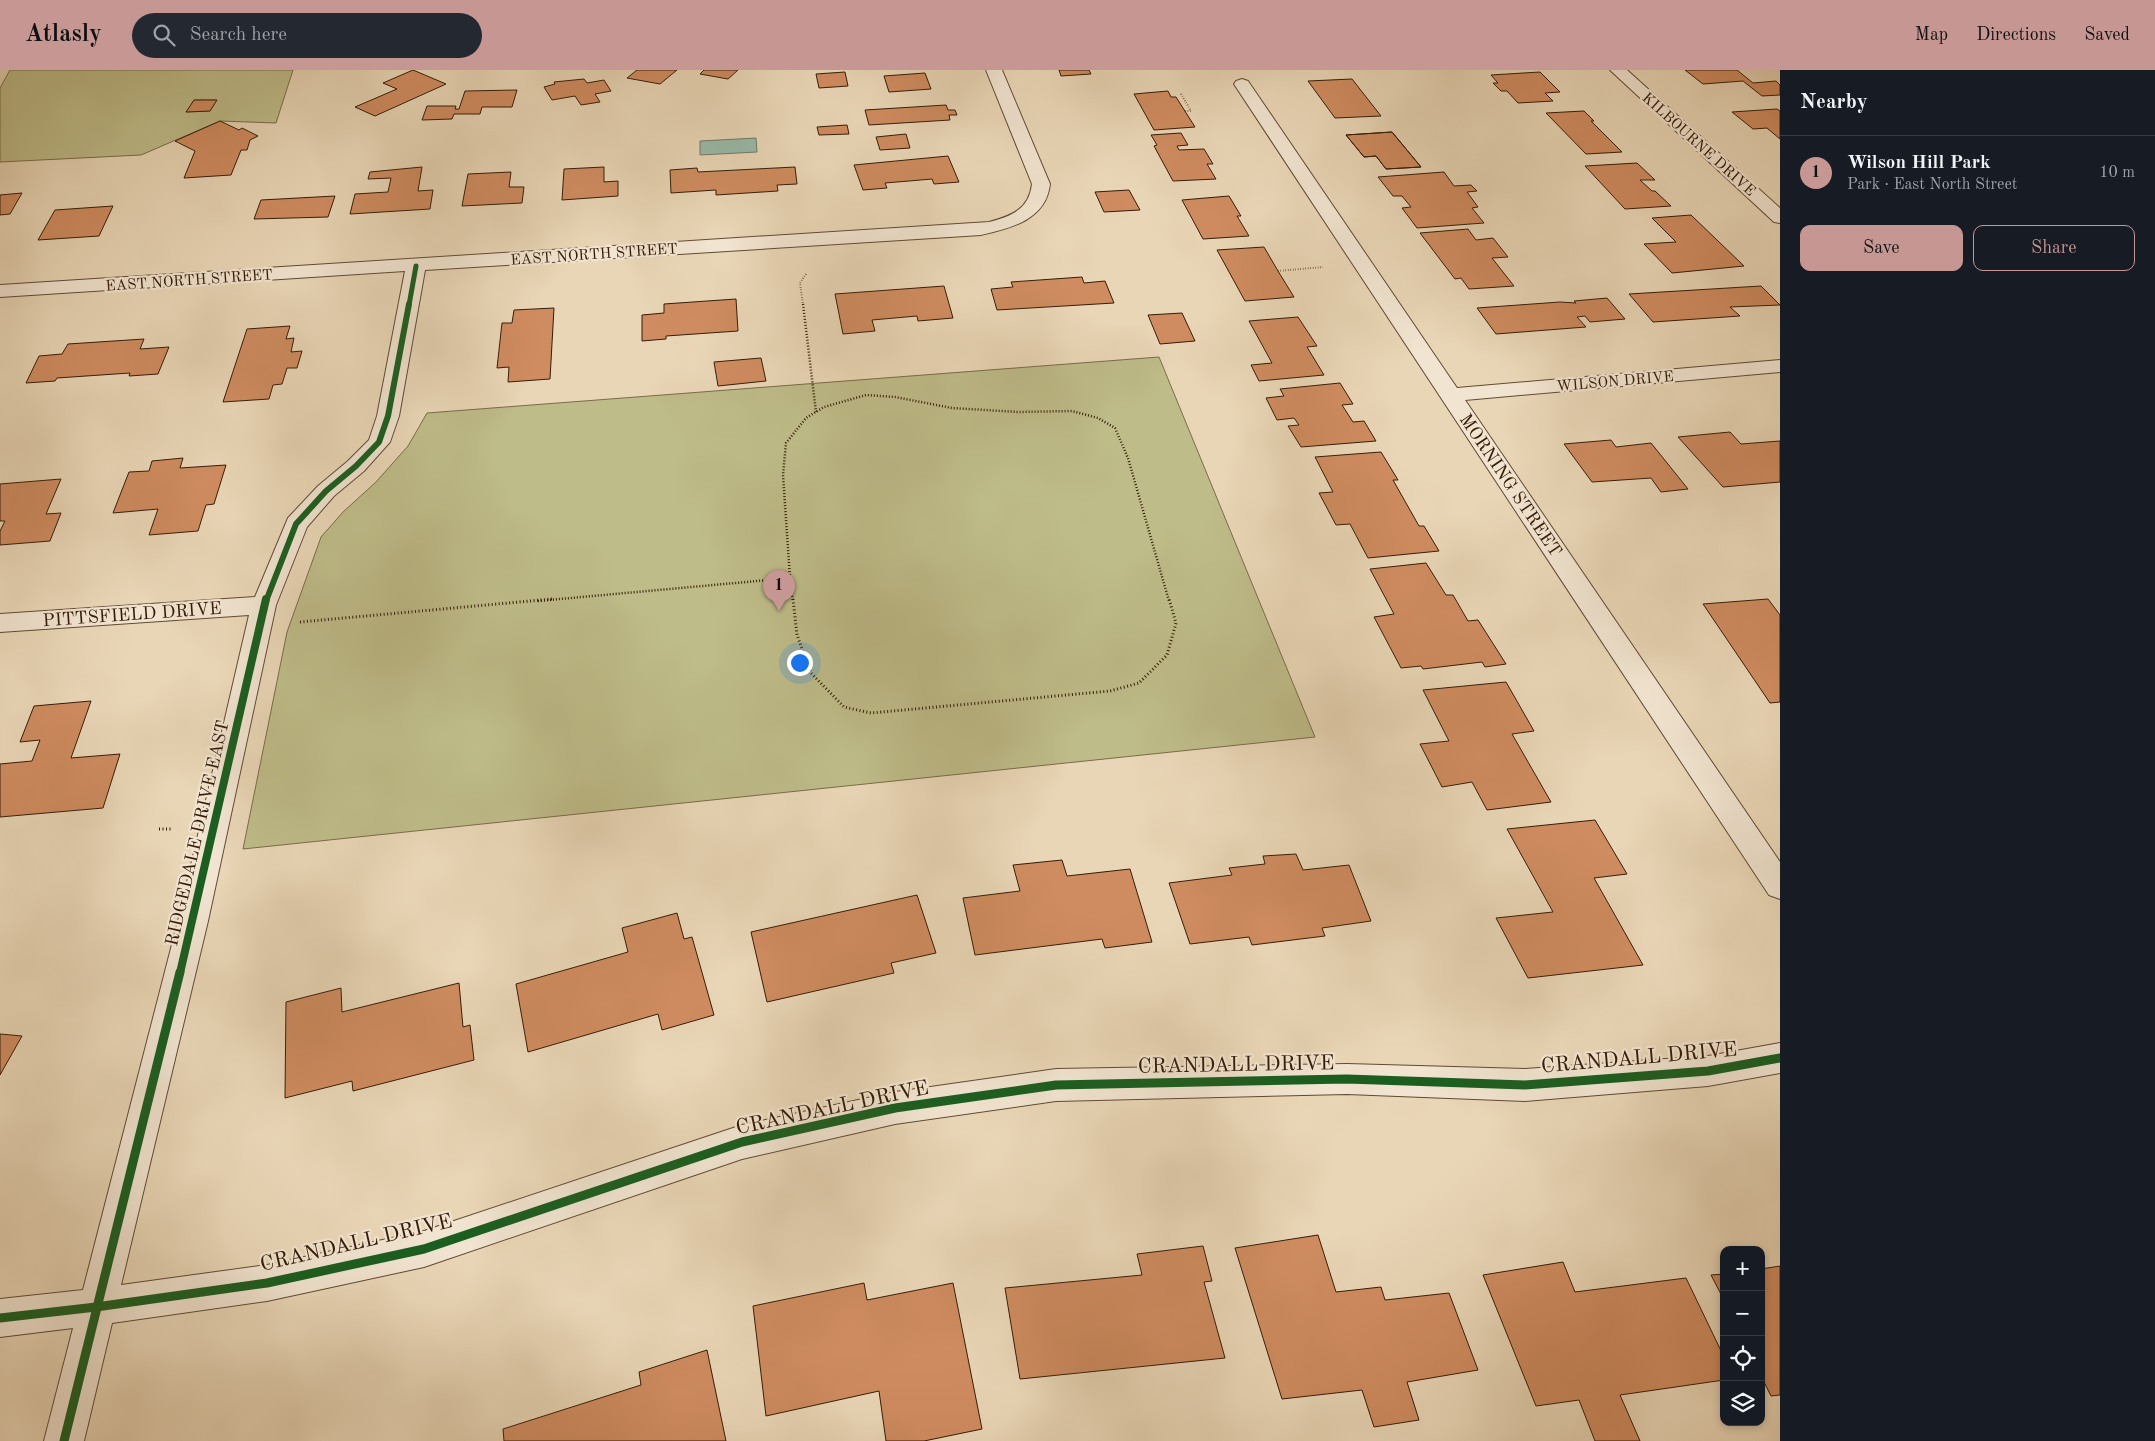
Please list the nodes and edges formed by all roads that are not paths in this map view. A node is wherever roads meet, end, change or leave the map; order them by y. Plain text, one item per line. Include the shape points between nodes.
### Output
1 (994, 70) edge
2 (1618, 70) edge
3 (1242, 84) dead end
4 (1780, 218) edge
5 (416, 266) junction
6 (0, 292) edge
7 (1780, 366) edge
8 (1450, 395) junction
9 (261, 615) junction
10 (0, 623) edge
11 (1780, 886) edge
12 (1780, 1058) edge
13 (96, 1306) junction
14 (0, 1318) edge
15 (64, 1441) edge

1 - 5 street, EAST NORTH STREET via 1042,184 1042,194 1033,207 1018,219 1001,225 982,229
2 - 4 street, KILBOURNE DRIVE
3 - 8 street, MORNING STREET
5 - 6 street, EAST NORTH STREET
5 - 9 street, RIDGEDALE DRIVE EAST via 388,416 379,442 296,524
7 - 8 street, WILSON DRIVE
8 - 11 street, MORNING STREET
9 - 10 street, PITTSFIELD DRIVE
9 - 13 street, RIDGEDALE DRIVE EAST via 193,921
12 - 13 street, CRANDALL DRIVE via 1708,1071 1525,1085 1347,1080 1056,1085 895,1108 742,1142 424,1249 266,1283
13 - 14 street, CRANDALL DRIVE
13 - 15 street, RIDGEDALE DRIVE EAST

